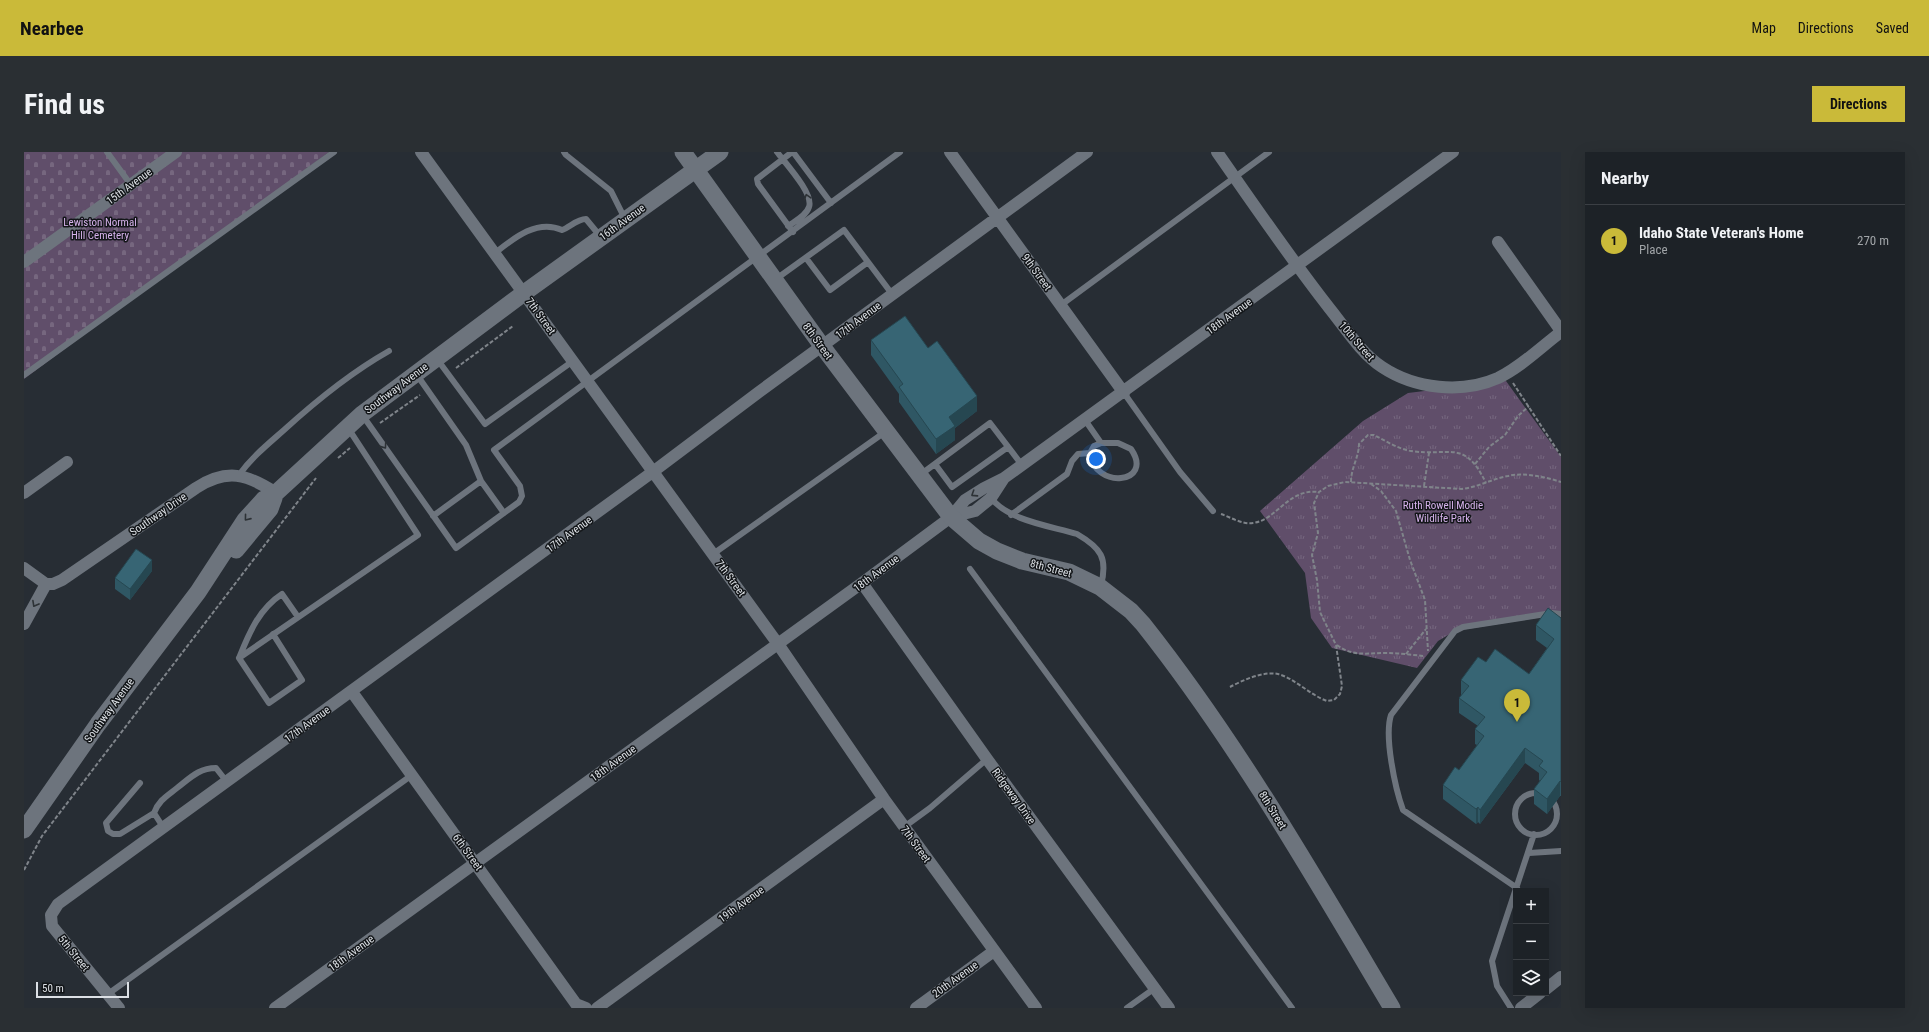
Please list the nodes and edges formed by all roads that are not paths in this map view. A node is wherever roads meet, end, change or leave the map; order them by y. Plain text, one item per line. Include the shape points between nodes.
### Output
1 (107, 152) edge
2 (176, 152) edge
3 (334, 152) edge
4 (421, 152) edge
5 (564, 152) edge
6 (684, 152) edge
7 (720, 152) edge
8 (777, 152) edge
9 (792, 152) edge
10 (900, 152) edge
11 (950, 152) edge
12 (1087, 152) edge
13 (1217, 152) edge
14 (1269, 152) edge
15 (1453, 152) edge
16 (782, 159) junction
17 (696, 169) junction
18 (1235, 177) junction
19 (131, 185) junction
20 (831, 203) junction
21 (998, 218) junction
22 (625, 220) junction
23 (790, 229) junction
24 (601, 237) junction
25 (1498, 242) dead end
26 (495, 253) junction
27 (758, 257) junction
28 (806, 258) junction
29 (24, 262) edge
30 (868, 262) junction
31 (1297, 267) junction
32 (774, 281) junction
33 (524, 293) junction
34 (892, 294) junction
35 (1061, 305) junction
36 (1561, 331) edge
37 (822, 346) junction
38 (389, 351) dead end
39 (436, 358) junction
40 (573, 360) junction
41 (415, 374) junction
42 (24, 375) edge
43 (587, 381) junction
44 (1124, 393) junction
45 (362, 414) junction
46 (1086, 420) junction
47 (347, 426) junction
48 (886, 432) junction
49 (1101, 443) junction
50 (1008, 447) junction
51 (1090, 453) junction
52 (67, 462) dead end
53 (935, 464) junction
54 (1022, 465) junction
55 (654, 471) junction
56 (239, 475) junction
57 (918, 476) junction
58 (1004, 478) junction
59 (482, 481) junction
60 (24, 493) edge
61 (276, 493) junction
62 (991, 498) junction
63 (1213, 511) road end
64 (504, 513) junction
65 (1011, 515) junction
66 (433, 516) junction
67 (951, 517) junction
68 (713, 554) junction
69 (24, 568) edge
70 (970, 569) dead end
71 (862, 583) junction
72 (46, 584) junction
73 (1100, 587) junction
74 (1561, 614) edge
75 (298, 617) junction
76 (24, 624) edge
77 (273, 634) junction
78 (778, 644) junction
79 (239, 658) junction
80 (352, 692) junction
81 (987, 759) junction
82 (412, 775) junction
83 (227, 782) junction
84 (140, 783) dead end
85 (884, 799) junction
86 (154, 813) junction
87 (164, 827) junction
88 (904, 827) junction
89 (24, 830) edge
90 (1534, 834) junction
91 (1561, 851) edge
92 (1529, 853) junction
93 (476, 862) junction
94 (1517, 888) joint
95 (1513, 900) edge
96 (51, 915) joint
97 (994, 951) junction
98 (1561, 977) edge
99 (1549, 987) edge
100 (1155, 988) junction
101 (108, 994) junction
102 (1536, 996) edge
103 (119, 1008) edge
104 (275, 1008) edge
105 (589, 1008) edge
106 (916, 1008) edge
107 (1036, 1008) edge
108 (1127, 1008) edge
109 (1169, 1008) edge
110 (1292, 1008) edge
111 (1392, 1008) edge
112 (1511, 1008) edge
113 (1521, 1008) edge

1 - 19 lane
2 - 19 street, 15th Avenue
3 - 42 lane
4 - 26 street, 7th Street
5 - 22 lane via 611,191
6 - 17 main road, 8th Street
7 - 17 main road, 16th Avenue
8 - 16 lane
9 - 16 lane
9 - 20 lane
10 - 20 lane
11 - 21 street, 9th Street
12 - 21 street, 17th Avenue
13 - 18 street, 10th Street
14 - 18 lane
15 - 31 street, 18th Avenue
23 -> 16 lane via 804,214 810,202 806,191
16 - 23 lane via 757,179
17 - 22 main road, 16th Avenue
17 - 27 main road, 8th Street
18 - 31 street, 10th Street
18 - 35 lane
19 - 29 street, 15th Avenue
20 - 23 lane
21 - 34 street, 17th Avenue
21 - 35 street, 9th Street
22 - 24 main road, 16th Avenue
23 - 27 lane
24 - 26 lane via 586,219 580,219 562,230 555,227 531,228
24 - 33 main road, 16th Avenue
25 - 36 street
26 - 33 street, 7th Street
27 - 32 main road, 8th Street
27 - 43 lane
28 - 30 lane via 830,290
28 - 30 lane via 844,230
28 - 32 lane
30 - 34 lane
31 - 36 street, 10th Street via 1361,348 1383,368 1400,378 1419,384 1458,387 1487,382 1506,374
31 - 44 street, 18th Avenue
32 - 37 main road, 8th Street
33 - 39 main road, Southway Avenue
33 - 40 street, 7th Street
34 - 37 street, 17th Avenue
35 - 44 street, 9th Street
37 - 48 main road, 8th Street
37 - 55 street, 17th Avenue
38 - 56 lane via 370,361 316,401 252,457
39 - 40 lane via 484,424
39 - 41 main road, Southway Avenue
40 - 43 street, 7th Street
41 - 45 main road, Southway Avenue
41 - 59 lane via 466,445
43 - 55 street, 7th Street
43 - 64 lane via 494,450 520,486 522,496 519,502
44 - 46 street, 18th Avenue
44 - 63 lane via 1180,472
45 - 47 main road, Southway Avenue
45 -> 66 lane
46 - 49 lane
46 - 54 street, 18th Avenue
47 - 61 main road, Southway Avenue
47 - 75 lane via 418,535
48 - 57 main road, 8th Street
48 - 68 lane
49 - 51 lane via 1094,446
49 - 51 lane via 1118,443 1131,449 1137,463 1134,473 1120,479 1106,476 1092,464
50 - 53 lane via 952,487
50 - 53 lane via 990,423
50 - 54 lane
51 - 65 lane via 1078,454 1072,461 1068,474
52 - 60 street
53 - 57 lane
54 - 58 street, 18th Avenue
55 - 68 street, 7th Street
55 - 80 street, 17th Avenue
56 - 61 street, Southway Drive
56 - 72 street, Southway Drive via 227,475 205,482 62,580
57 - 67 main road, 8th Street
58 - 62 street, 18th Avenue
58 -> 67 street, 18th Avenue via 965,500
59 - 64 lane
59 - 66 lane
61 - 89 main road, Southway Avenue via 270,509 198,592 98,724
62 - 65 lane via 997,506
62 - 67 street, 18th Avenue via 975,512
64 - 66 lane via 456,548
65 - 73 lane via 1078,534 1086,539 1103,556 1104,573
67 - 71 street, 18th Avenue
67 - 73 main road, 8th Street via 974,538 997,551 1022,561 1069,572
68 - 78 street, 7th Street
69 - 72 street
70 - 110 lane
71 - 78 street, 18th Avenue
71 - 81 street, Ridgeway Drive
72 -> 76 street
73 - 111 main road, 8th Street via 1131,611 1143,624 1237,752
74 - 94 lane via 1552,613 1463,627 1455,631 1391,715 1388,725 1396,790 1403,810
75 - 77 lane
75 - 79 lane via 282,594 274,599 252,628
77 - 79 lane
77 - 79 lane via 302,680 269,703
78 - 85 street, 7th Street
78 - 93 street, 18th Avenue
80 - 82 street, 6th Street
80 - 83 street, 17th Avenue
81 - 88 lane
81 - 100 street, Ridgeway Drive
82 - 93 street, 6th Street
82 - 101 lane
83 - 86 lane via 216,768 208,768 193,774 162,799
83 - 87 street, 17th Avenue
84 - 86 lane via 106,823 108,831 120,834
85 - 88 street, 7th Street
85 - 105 street, 19th Avenue
86 - 87 lane
87 - 96 street, 17th Avenue via 58,904
88 - 97 street, 7th Street
90 - 90 lane via 1549,830 1557,816 1552,800 1538,793 1528,794 1520,800 1515,814 1521,828
90 - 92 lane
91 - 92 lane
92 - 94 lane
93 - 104 street, 18th Avenue
93 - 105 street, 6th Street via 576,1004
95 - 112 lane via 1492,961 1497,986
96 - 101 street, 5th Street via 52,926
97 - 106 street, 20th Avenue
97 - 107 street, 7th Street
98 - 99 street
100 - 108 lane
100 - 109 street, Ridgeway Drive
101 - 103 street, 5th Street
102 - 113 street

